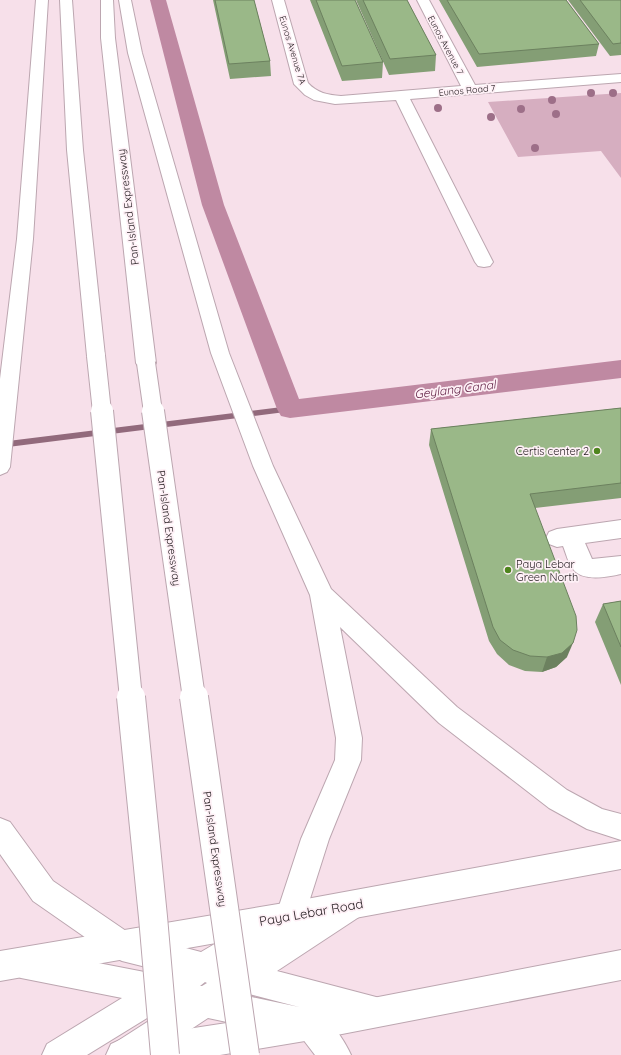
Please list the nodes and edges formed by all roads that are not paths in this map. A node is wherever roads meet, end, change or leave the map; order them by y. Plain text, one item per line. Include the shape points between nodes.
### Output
1 (42, 0) edge
2 (66, 0) edge
3 (107, 0) edge
4 (125, 0) edge
5 (278, 0) edge
6 (423, 0) edge
7 (621, 78) edge
8 (470, 90) junction
9 (400, 95) junction
10 (314, 96) joint
11 (25, 240) junction
12 (484, 262) dead end
13 (0, 342) edge
14 (2, 452) edge
15 (621, 530) edge
16 (621, 565) edge
17 (322, 595) junction
18 (621, 827) edge
19 (0, 831) edge
20 (621, 856) edge
21 (352, 905) junction
22 (290, 916) junction
23 (122, 946) junction
24 (11, 965) edge
25 (621, 965) edge
26 (204, 968) junction
27 (242, 978) junction
28 (162, 991) junction
29 (204, 1002) junction
30 (376, 1012) junction
31 (311, 1025) junction
32 (58, 1055) edge
33 (124, 1055) edge
34 (165, 1055) edge
35 (244, 1055) edge
36 (335, 1055) edge

1 - 11 main road
2 - 34 main road, bridge via 75,150
3 - 35 main road, Pan-Island Expressway, bridge via 108,38 146,363
4 - 17 main road via 135,53 220,353 246,426
5 - 10 main road, Eunos Avenue 7A via 301,84
6 - 8 main road, Eunos Avenue 7
7 - 8 main road, Eunos Road 7
8 - 9 main road, Eunos Road 7
9 - 10 main road, Eunos Road 7 via 342,100
9 - 12 main road
11 - 13 main road
11 - 14 main road
15 - 16 main road via 564,537 585,568
17 - 18 main road via 448,715 558,799 597,820
17 - 22 main road via 349,738 348,760 315,839
19 - 23 main road via 43,892
20 - 21 main road, Paya Lebar Road
21 - 22 main road, Paya Lebar Road
21 - 27 main road
22 - 23 main road, Paya Lebar Road
22 - 26 main road
23 - 24 main road, Paya Lebar Road
23 - 26 main road
24 - 28 main road
25 - 30 main road
26 - 27 main road
26 - 28 main road
27 - 29 main road
27 - 30 main road
28 - 29 main road
28 - 32 main road
29 - 31 main road
29 - 33 main road
30 - 31 main road
31 - 33 main road
31 - 36 main road

